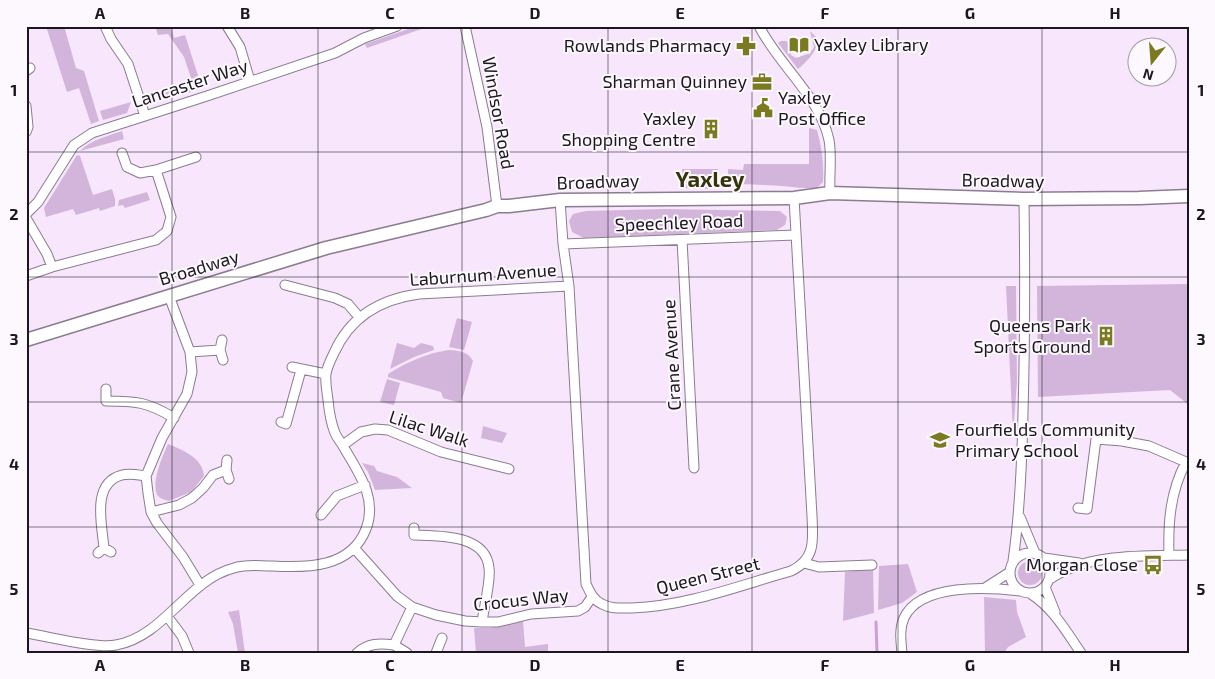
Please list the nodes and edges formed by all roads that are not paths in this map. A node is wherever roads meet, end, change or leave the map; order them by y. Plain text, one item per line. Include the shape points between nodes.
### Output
1 (105, 26) edge
2 (227, 26) edge
3 (397, 26) edge
4 (465, 26) edge
5 (759, 26) edge
6 (250, 81) junction
7 (26, 106) edge
8 (145, 116) junction
9 (26, 132) edge
10 (122, 153) dead end
11 (196, 157) dead end
12 (156, 170) junction
13 (830, 193) junction
14 (1189, 196) edge
15 (794, 198) junction
16 (1024, 199) junction
17 (560, 200) junction
18 (497, 206) junction
19 (26, 214) edge
20 (26, 218) edge
21 (796, 235) junction
22 (682, 240) junction
23 (563, 244) junction
24 (52, 267) junction
25 (26, 276) edge
26 (285, 285) dead end
27 (569, 286) junction
28 (169, 296) junction
29 (359, 317) junction
30 (26, 340) edge
31 (222, 340) dead end
32 (220, 350) junction
33 (190, 352) junction
34 (223, 360) dead end
35 (326, 374) junction
36 (106, 389) dead end
37 (174, 418) junction
38 (281, 422) dead end
39 (343, 445) junction
40 (1187, 459) edge
41 (694, 468) dead end
42 (509, 469) dead end
43 (146, 476) junction
44 (229, 479) dead end
45 (365, 485) junction
46 (1078, 508) dead end
47 (322, 510) dead end
48 (151, 512) junction
49 (1020, 517) junction
50 (414, 536) dead end
51 (355, 548) junction
52 (104, 551) dead end
53 (1035, 553) junction
54 (1169, 555) junction
55 (1189, 555) edge
56 (1044, 558) junction
57 (1014, 561) junction
58 (804, 563) junction
59 (1084, 564) junction
60 (872, 565) dead end
61 (1010, 572) junction
62 (1048, 583) junction
63 (200, 585) junction
64 (985, 588) junction
65 (1020, 591) junction
66 (1031, 594) junction
67 (592, 597) junction
68 (412, 607) junction
69 (167, 616) junction
70 (1056, 616) junction
71 (482, 622) junction
72 (26, 632) edge
73 (442, 638) dead end
74 (394, 645) junction
75 (114, 649) edge
76 (189, 653) edge
77 (357, 653) edge
78 (407, 653) edge
79 (436, 653) edge
80 (902, 653) edge
81 (1081, 653) edge

1 - 8 street via 128,64
2 - 6 street via 240,47
3 - 6 street, Lancaster Way via 335,53
4 - 18 street, Windsor Road via 487,127
5 - 13 street via 768,44 819,112 829,140
6 - 8 street, Lancaster Way
7 - 9 street
8 - 19 street, Lancaster Way via 92,133 74,145 38,202
10 - 12 street via 127,167 140,173
11 - 12 street
12 - 24 street via 171,217 168,231 156,240
13 - 15 main road, Broadway
13 - 16 main road, Broadway
14 - 16 main road, Broadway
15 - 17 main road, Broadway
15 - 21 street
16 - 49 street via 1025,346
17 - 18 main road, Broadway
17 - 23 street
18 - 28 main road, Broadway via 326,248
20 - 24 street
21 - 22 street, Speechley Road
21 - 58 street via 813,539 811,552
22 - 23 street, Speechley Road
22 - 41 street, Crane Avenue
23 - 27 street
24 - 25 street
26 - 29 street via 302,286 348,304
27 - 29 street, Laburnum Avenue via 401,296
27 - 67 street via 586,584
28 - 30 main road, Broadway
28 - 33 street
29 - 35 street, Laburnum Avenue via 337,345
31 - 32 street
32 - 33 street
32 - 34 street
33 - 37 street via 190,383
35 - 38 street via 297,368 286,424
35 - 39 street, Laburnum Avenue via 329,413 335,434
36 - 37 street via 106,401 140,402
37 - 43 street
39 - 42 street, Lilac Walk via 362,432 388,430 441,452
39 - 45 street, Laburnum Avenue
40 - 46 street via 1148,446 1096,439 1087,509
40 - 54 street via 1178,476 1171,502
43 - 48 street
43 - 52 street via 120,475 102,493
44 - 48 street via 226,465 192,498
45 - 47 street via 338,496
45 - 51 street, Laburnum Avenue via 370,506 369,520
48 - 63 street
49 - 53 street
49 - 57 street
50 - 71 street via 451,537 483,551 490,574
51 - 63 street via 346,556 306,567 236,567
51 - 68 street, Crocus Way via 397,596
53 - 56 street
53 - 57 street via 1022,554
54 - 55 street
54 - 59 street via 1125,557
56 - 59 street
56 - 62 street via 1050,568
57 - 61 street
58 - 60 street via 819,567
58 - 67 street, Queen Street via 791,572 683,603 612,608
59 - 62 street via 1062,571
61 - 64 street
61 - 65 street via 1012,584
62 - 66 street via 1038,593
62 - 70 street
63 - 69 street
64 - 65 street
64 - 80 street via 945,591 911,608 901,629
65 - 66 street
66 - 70 street
67 - 71 street, Crocus Way via 578,611
68 - 71 street, Crocus Way via 436,616
68 - 74 street
69 - 75 street
69 - 76 street via 182,636
70 - 81 street
72 - 75 street
73 - 79 street
74 - 77 street via 379,643
74 - 78 street

